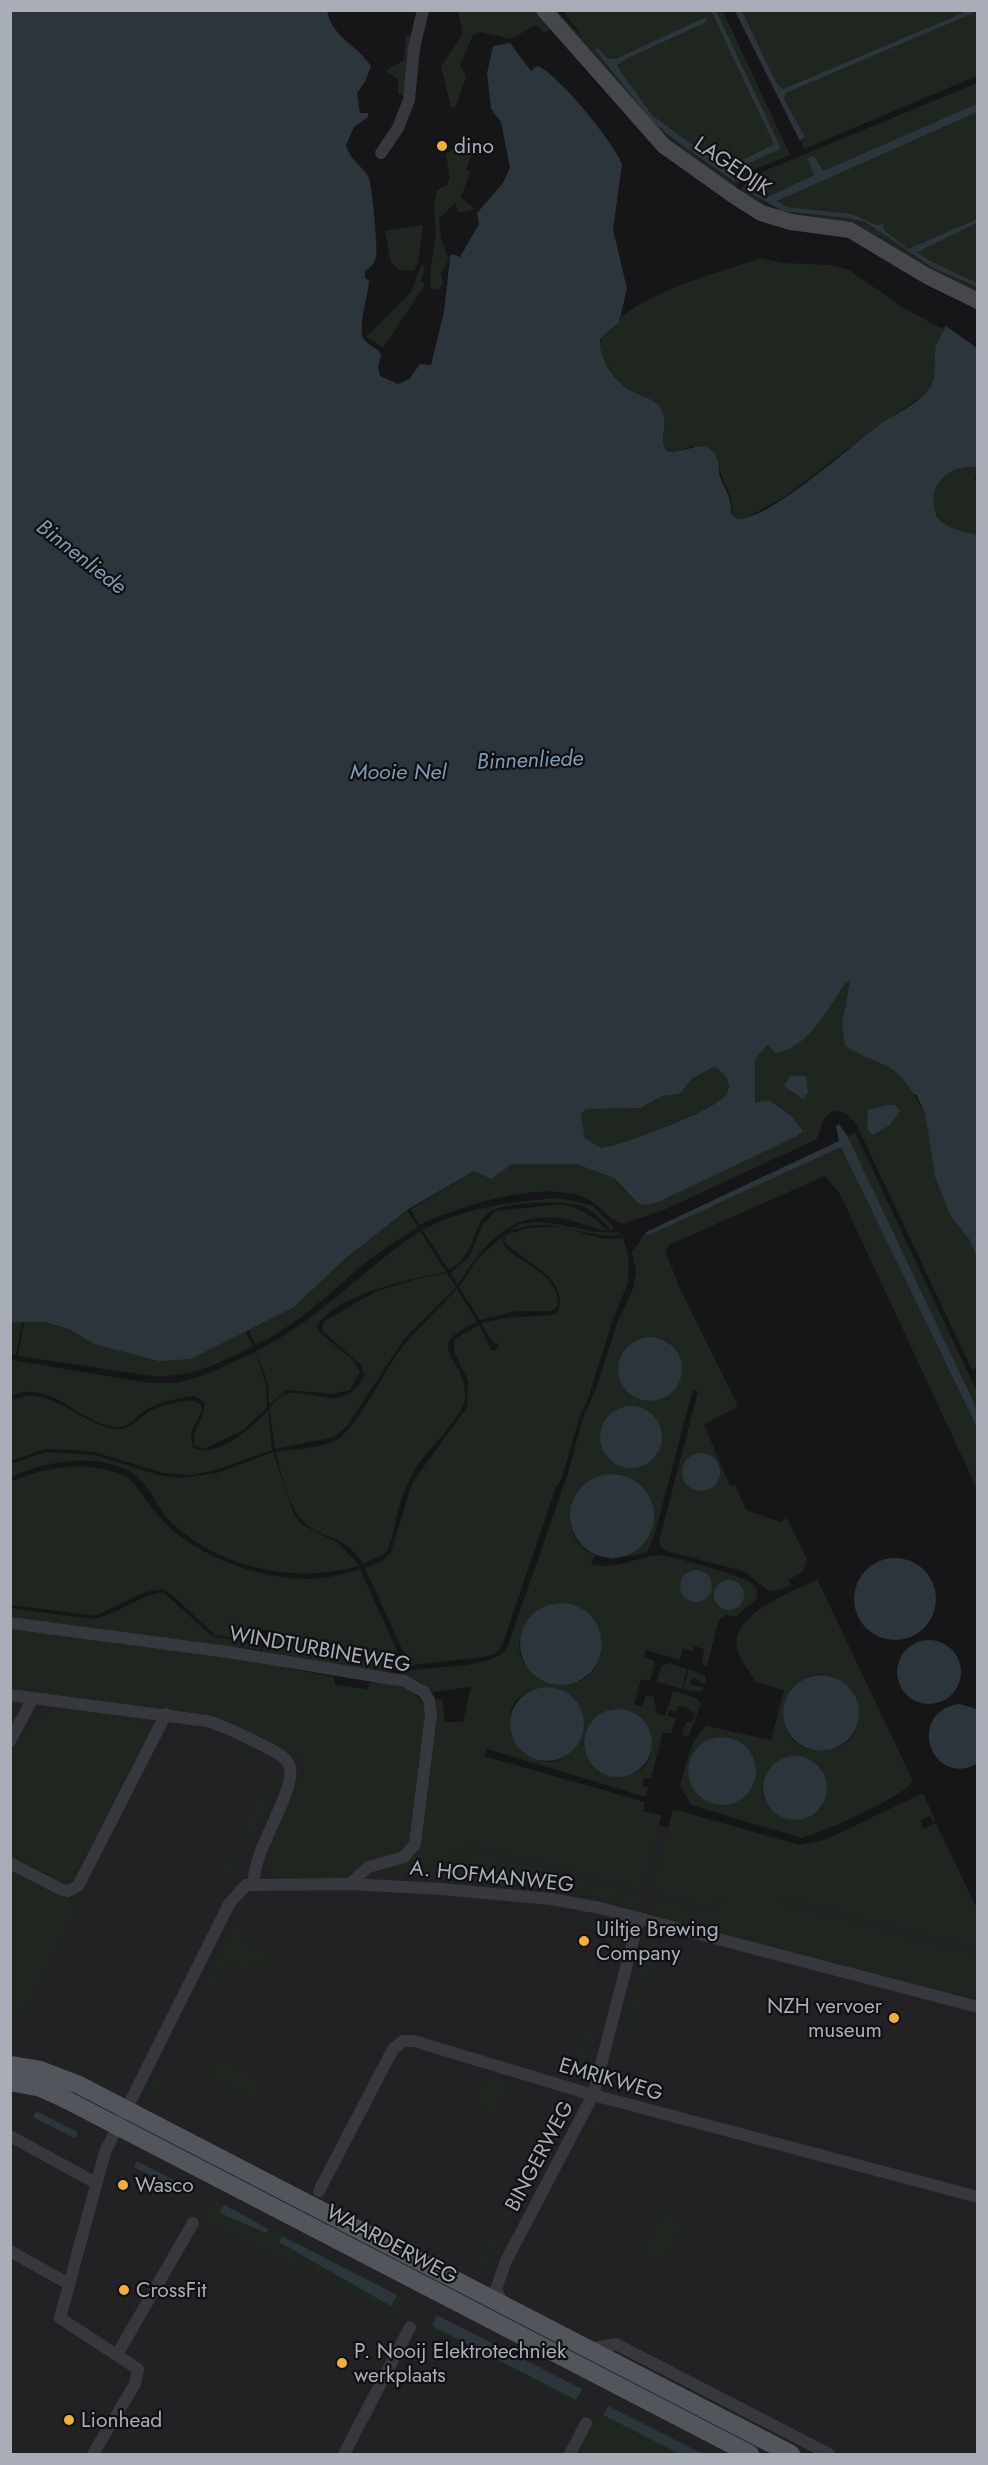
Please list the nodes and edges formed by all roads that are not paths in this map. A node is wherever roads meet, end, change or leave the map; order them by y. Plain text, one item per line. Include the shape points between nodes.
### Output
1 (423, 10) edge
2 (544, 10) edge
3 (381, 153) dead end
4 (978, 300) edge
5 (10, 1623) edge
6 (10, 1695) edge
7 (33, 1698) junction
8 (166, 1713) junction
9 (10, 1741) edge
10 (10, 1863) edge
11 (254, 1883) junction
12 (350, 1884) junction
13 (639, 1918) junction
14 (978, 2007) edge
15 (10, 2065) edge
16 (10, 2082) edge
17 (593, 2095) junction
18 (126, 2109) junction
19 (118, 2126) junction
20 (10, 2136) edge
21 (96, 2182) junction
22 (319, 2191) dead end
23 (978, 2197) edge
24 (193, 2223) dead end
25 (10, 2252) edge
26 (69, 2284) junction
27 (502, 2304) junction
28 (410, 2327) dead end
29 (586, 2349) junction
30 (118, 2353) junction
31 (586, 2422) dead end
32 (755, 2449) edge
33 (93, 2454) edge
34 (344, 2454) edge
35 (570, 2454) edge
36 (791, 2454) edge
37 (830, 2454) edge

1 - 3 street via 414,48 409,100 398,128
2 - 4 street, LAGEDIJK via 664,146 733,195 761,213 791,222 850,230 927,276
5 - 12 street, WINDTURBINEWEG via 238,1653 394,1679 421,1689 429,1700 431,1714 415,1844 404,1857 368,1867
6 - 7 street
7 - 8 street
7 - 9 street
8 - 10 street via 78,1886 62,1890
8 - 11 street via 234,1731 289,1763 287,1793 259,1851
11 - 12 street, A. HOFMANWEG
11 - 18 street via 241,1889 229,1904
12 - 13 street, A. HOFMANWEG via 527,1896
13 - 14 street, A. HOFMANWEG
13 - 17 street, BINGERWEG
15 - 18 main road, WAARDERWEG via 56,2075
16 - 19 main road, WAARDERWEG via 48,2091
17 - 22 street, EMRIKWEG via 414,2041 403,2041 393,2049
17 - 23 street, EMRIKWEG
17 - 27 street, BINGERWEG via 506,2261 496,2289
18 - 19 street
18 - 27 main road, WAARDERWEG
19 - 21 street
19 - 32 main road, WAARDERWEG
20 - 21 street
21 - 26 street
24 - 30 street
25 - 26 street
26 - 30 street via 60,2318
27 - 29 main road, WAARDERWEG
28 - 34 street
29 - 32 main road, WAARDERWEG
29 - 37 street via 616,2344
30 - 33 street via 138,2369 135,2384
31 - 35 street
32 - 36 main road, WAARDERWEG

